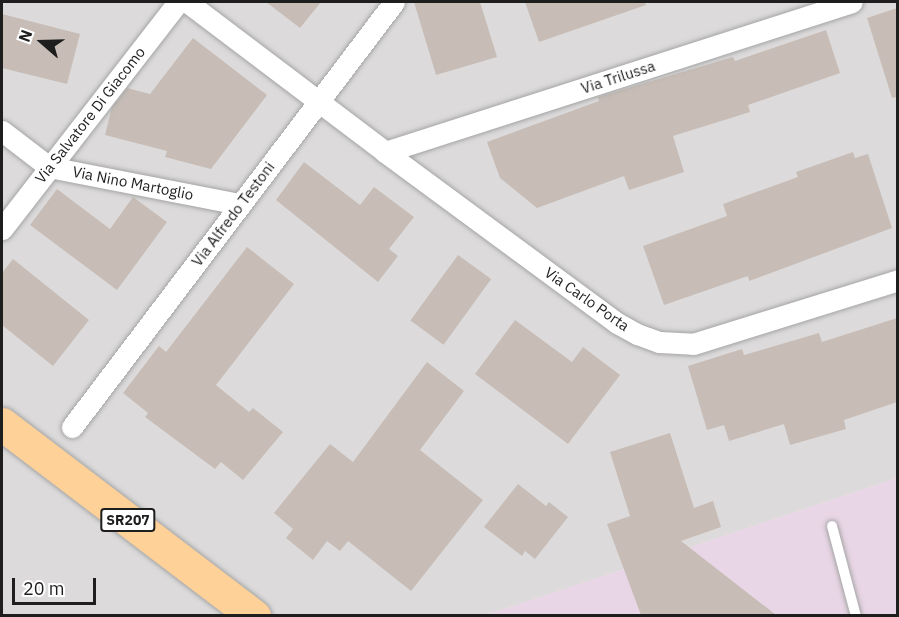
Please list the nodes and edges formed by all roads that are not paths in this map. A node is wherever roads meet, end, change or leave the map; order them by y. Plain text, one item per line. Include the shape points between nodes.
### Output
1 (178, 2) edge
2 (187, 2) edge
3 (394, 2) edge
4 (852, 2) edge
5 (319, 102) junction
6 (2, 131) edge
7 (385, 152) junction
8 (50, 168) junction
9 (240, 204) junction
10 (2, 229) edge
11 (897, 280) edge
12 (2, 424) edge
13 (72, 427) dead end
14 (832, 526) dead end
15 (254, 615) edge
16 (856, 615) edge

1 - 8 street, Via Salvatore Di Giacomo
2 - 5 street, Via Carlo Porta
3 - 5 street, Via Alfredo Testoni
4 - 7 street, Via Trilussa
5 - 7 street, Via Carlo Porta
5 - 9 street, Via Alfredo Testoni
6 - 8 street, Via Nino Martoglio
7 - 11 street, Via Carlo Porta via 617,324 659,342 703,342
8 - 9 street, Via Nino Martoglio
8 - 10 street, Via Salvatore Di Giacomo
9 - 13 street, Via Alfredo Testoni
12 - 15 main road, SR207
14 - 16 lane

